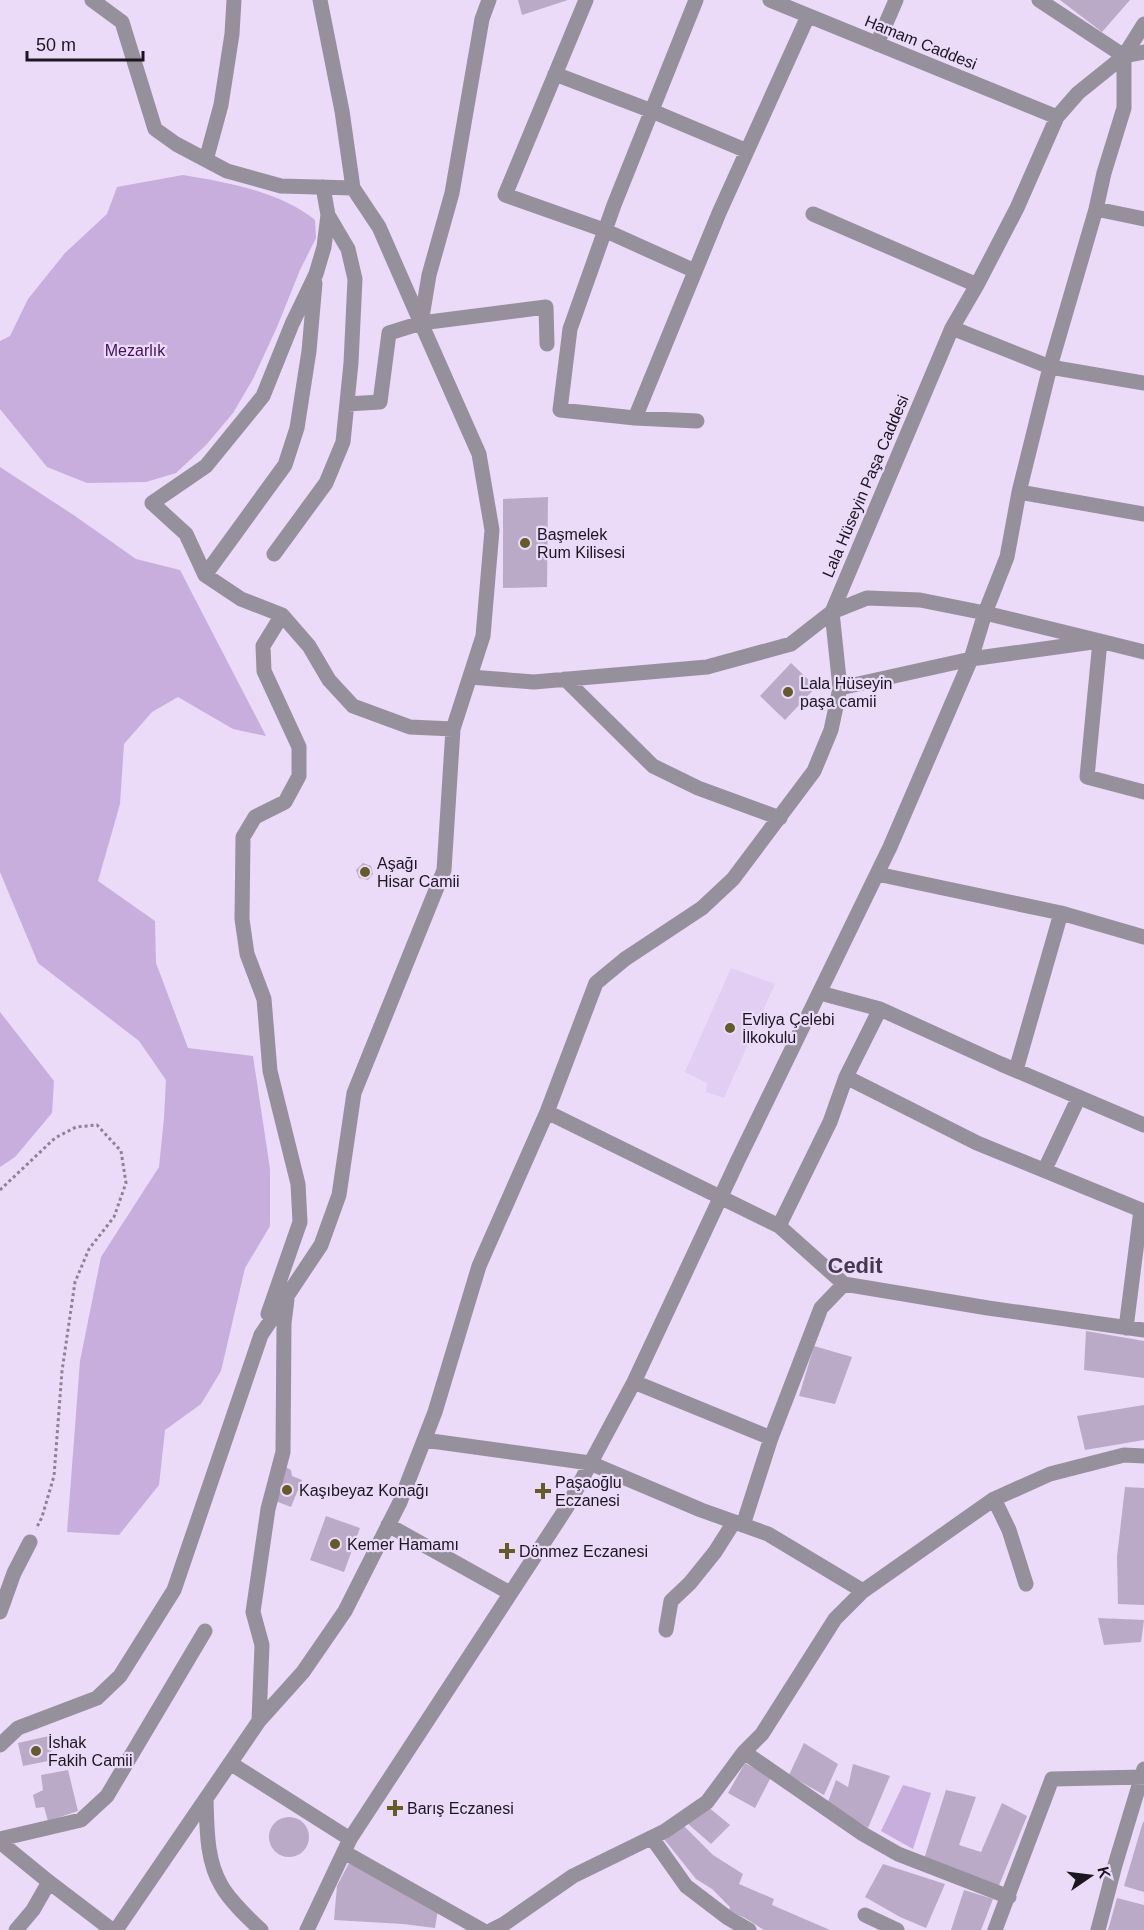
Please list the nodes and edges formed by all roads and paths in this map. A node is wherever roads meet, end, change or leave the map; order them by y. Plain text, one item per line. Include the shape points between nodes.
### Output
1 (92, 0) edge
2 (234, 0) edge
3 (320, 0) edge
4 (489, 0) edge
5 (586, 0) edge
6 (696, 0) edge
7 (771, 0) edge
8 (896, 0) edge
9 (1039, 0) edge
10 (808, 16) junction
11 (1144, 24) edge
12 (877, 44) junction
13 (1144, 52) edge
14 (1124, 56) junction
15 (555, 74) junction
16 (651, 111) junction
17 (1058, 117) junction
18 (747, 152) junction
19 (206, 160) junction
20 (323, 187) junction
21 (353, 188) junction
22 (1096, 209) junction
23 (813, 214) dead end
24 (328, 215) junction
25 (1144, 219) edge
26 (604, 230) junction
27 (695, 271) junction
28 (316, 274) junction
29 (976, 285) junction
30 (421, 323) junction
31 (951, 328) junction
32 (547, 344) dead end
33 (1050, 367) junction
34 (1144, 383) edge
35 (347, 404) junction
36 (635, 418) junction
37 (697, 422) dead end
38 (1019, 492) junction
39 (1144, 514) edge
40 (274, 554) dead end
41 (205, 575) junction
42 (832, 612) junction
43 (985, 613) junction
44 (282, 615) junction
45 (1101, 641) junction
46 (1144, 652) edge
47 (971, 659) junction
48 (470, 677) junction
49 (565, 679) junction
50 (840, 688) junction
51 (453, 729) junction
52 (1144, 792) edge
53 (780, 818) junction
54 (877, 874) junction
55 (1061, 913) junction
56 (1144, 937) edge
57 (820, 993) junction
58 (880, 1009) junction
59 (1016, 1070) junction
60 (846, 1077) junction
61 (1079, 1098) junction
62 (547, 1112) junction
63 (1144, 1125) edge
64 (1045, 1169) junction
65 (0, 1190) edge
66 (720, 1198) junction
67 (779, 1226) junction
68 (844, 1284) junction
69 (288, 1294) junction
70 (1126, 1328) junction
71 (1144, 1330) edge
72 (261, 1335) junction
73 (634, 1382) junction
74 (771, 1438) junction
75 (424, 1440) junction
76 (1144, 1455) edge
77 (590, 1464) junction
78 (994, 1498) junction
79 (738, 1523) junction
80 (388, 1525) junction
81 (30, 1542) joint
82 (1026, 1584) dead end
83 (863, 1591) junction
84 (510, 1593) junction
85 (0, 1612) edge
86 (666, 1630) dead end
87 (205, 1631) dead end
88 (259, 1720) junction
89 (0, 1745) edge
90 (744, 1752) junction
91 (230, 1763) junction
92 (1143, 1774) edge
93 (206, 1798) junction
94 (652, 1838) junction
95 (0, 1841) edge
96 (347, 1845) junction
97 (49, 1882) junction
98 (1008, 1897) junction
99 (865, 1915) dead end
100 (16, 1930) edge
101 (114, 1930) edge
102 (261, 1930) edge
103 (307, 1930) edge
104 (482, 1930) edge
105 (492, 1930) edge
106 (749, 1930) edge
107 (897, 1930) edge
108 (995, 1930) edge
109 (1098, 1930) edge

1 - 19 street via 122,22 155,129
2 - 19 street via 221,105
3 - 21 street
4 - 30 street via 482,19 452,193 429,275
5 - 15 street
6 - 16 street
7 - 10 street, Hamam Caddesi
8 - 12 street
9 - 14 street
10 - 12 street, Hamam Caddesi
10 - 18 street
11 - 14 street
12 - 17 street, Hamam Caddesi
13 - 14 street
14 - 17 street, Lala Hüseyin Paşa Caddesi via 1078,93
14 - 22 street via 1124,108
15 - 16 street
15 - 26 street via 505,195
16 - 18 street
16 - 26 street
17 - 29 street, Lala Hüseyin Paşa Caddesi via 1017,208
18 - 27 street
19 - 20 street via 227,171 280,186
20 - 21 street
20 - 24 street
21 - 30 street via 379,227
22 - 25 street
22 - 33 street
23 - 29 street
24 - 28 street
24 - 35 street via 348,249 355,279
26 - 27 street
26 - 36 street via 570,329 560,410
27 - 36 street
28 - 41 street via 297,428 285,465
28 - 41 street via 263,396 206,466 152,503 186,534
29 - 31 street, Lala Hüseyin Paşa Caddesi
30 - 32 street via 546,307
30 - 35 street via 388,333 380,402
30 - 48 street via 479,454 492,530 483,636
31 - 33 street
31 - 42 street, Lala Hüseyin Paşa Caddesi
33 - 34 street
33 - 38 street
35 - 40 street via 343,442 326,483
36 - 37 street
38 - 39 street
38 - 43 street via 1007,557
41 - 44 street via 241,599
42 - 43 street via 867,598 920,600
42 - 49 street, Lala Hüseyin Paşa Caddesi via 791,644 707,667
42 - 50 street
43 - 45 street
43 - 47 street
44 - 51 street via 353,706 411,728
44 - 72 street via 263,646 264,670 299,747 299,776 285,802 255,817 243,837 242,920 247,954 264,999 270,1071 298,1184 300,1222
45 - 46 street
45 - 47 street
45 - 52 street via 1087,777
47 - 50 street
47 - 54 street
48 - 49 street, Lala Hüseyin Paşa Caddesi via 534,682
48 - 51 street
49 - 53 street via 653,766 698,788
50 - 53 street via 831,730 814,771
51 - 69 street via 444,870 354,1093 339,1195 321,1245
53 - 62 street via 734,879 702,909 625,959 596,983
54 - 55 street
54 - 57 street
55 - 56 street
55 - 59 street
57 - 58 street
57 - 66 street
58 - 59 street
58 - 60 street
59 - 61 street
60 - 64 street via 977,1143
60 - 67 street via 830,1122
61 - 63 street
61 - 64 street
62 - 66 street
62 - 75 street via 479,1266
64 - 70 street via 1141,1210
65 - 81 path via 55,1138 76,1127 97,1125 121,1151 126,1183 114,1217 89,1249 75,1282 62,1371 54,1476
66 - 67 street
66 - 73 street
67 - 68 street
68 - 70 street
68 - 74 street via 821,1308
69 - 72 street
69 - 88 street via 284,1323 283,1452 268,1509 253,1612 262,1645
70 - 71 street
72 - 89 street via 174,1590 120,1676 97,1698 18,1728
73 - 74 street
73 - 77 street
74 - 79 street
75 - 77 street
75 - 80 street
76 - 78 street via 1124,1455 1050,1474
77 - 79 street
77 - 84 street via 567,1507
78 - 82 street
78 - 83 street
79 - 83 street via 768,1534
79 - 86 street via 671,1601
80 - 84 street
80 - 88 street via 345,1611 303,1672
81 - 85 street
83 - 90 street via 835,1619 762,1734
84 - 96 street
87 - 95 street via 107,1796 81,1820
88 - 91 street
90 - 94 street via 707,1802
90 - 98 street via 898,1854
91 - 93 street
91 - 96 street
92 - 98 street via 1052,1779
92 - 109 street
93 - 101 street
93 - 102 street via 212,1862 221,1885
94 - 105 street via 573,1876
94 - 106 street via 686,1886
95 - 97 street
96 - 103 street
96 - 104 street
97 - 100 street
97 - 101 street
98 - 108 street
99 - 107 street

